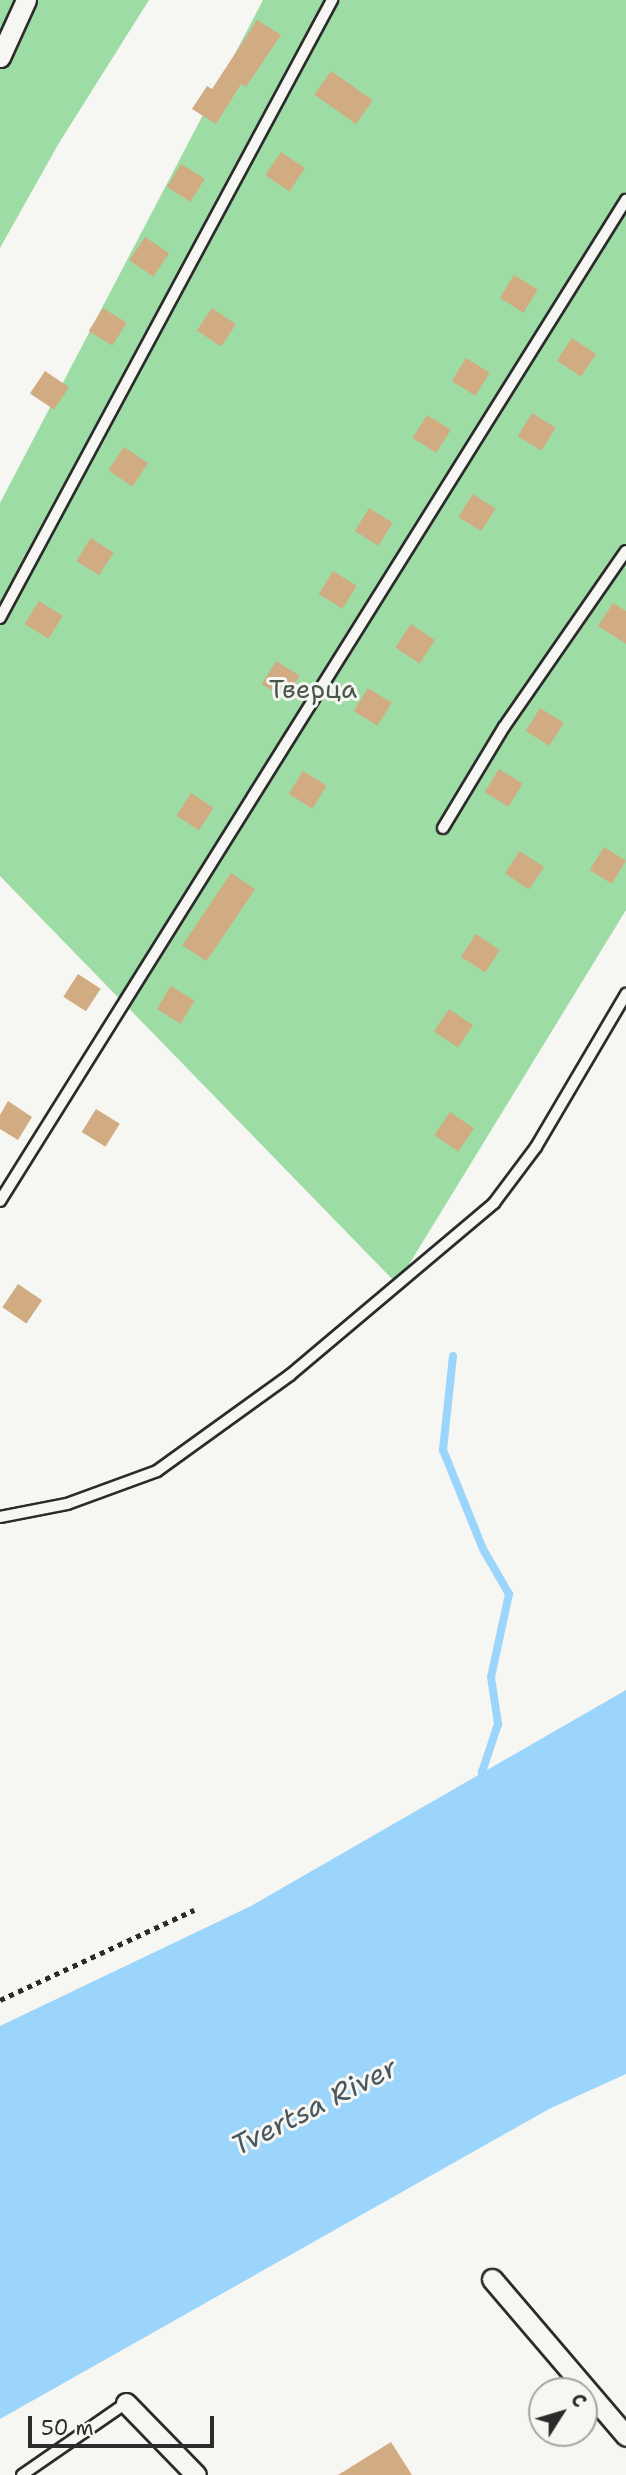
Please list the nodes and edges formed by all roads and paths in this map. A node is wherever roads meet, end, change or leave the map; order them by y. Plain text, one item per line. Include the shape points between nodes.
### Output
1 (26, 0) edge
2 (332, 0) edge
3 (0, 57) edge
4 (626, 200) edge
5 (626, 551) edge
6 (0, 618) edge
7 (443, 828) dead end
8 (626, 994) edge
9 (0, 1201) edge
10 (0, 1517) edge
11 (194, 1910) dead end
12 (0, 2000) edge
13 (492, 2279) dead end
14 (126, 2403) joint
15 (626, 2436) edge
16 (22, 2475) edge
17 (196, 2475) edge

1 - 3 street
2 - 6 lane
4 - 9 lane
5 - 7 lane via 504,727
8 - 10 lane via 536,1147 494,1203 300,1367 157,1471 67,1504
11 - 12 path
13 - 15 street
14 - 16 lane
14 - 17 street

